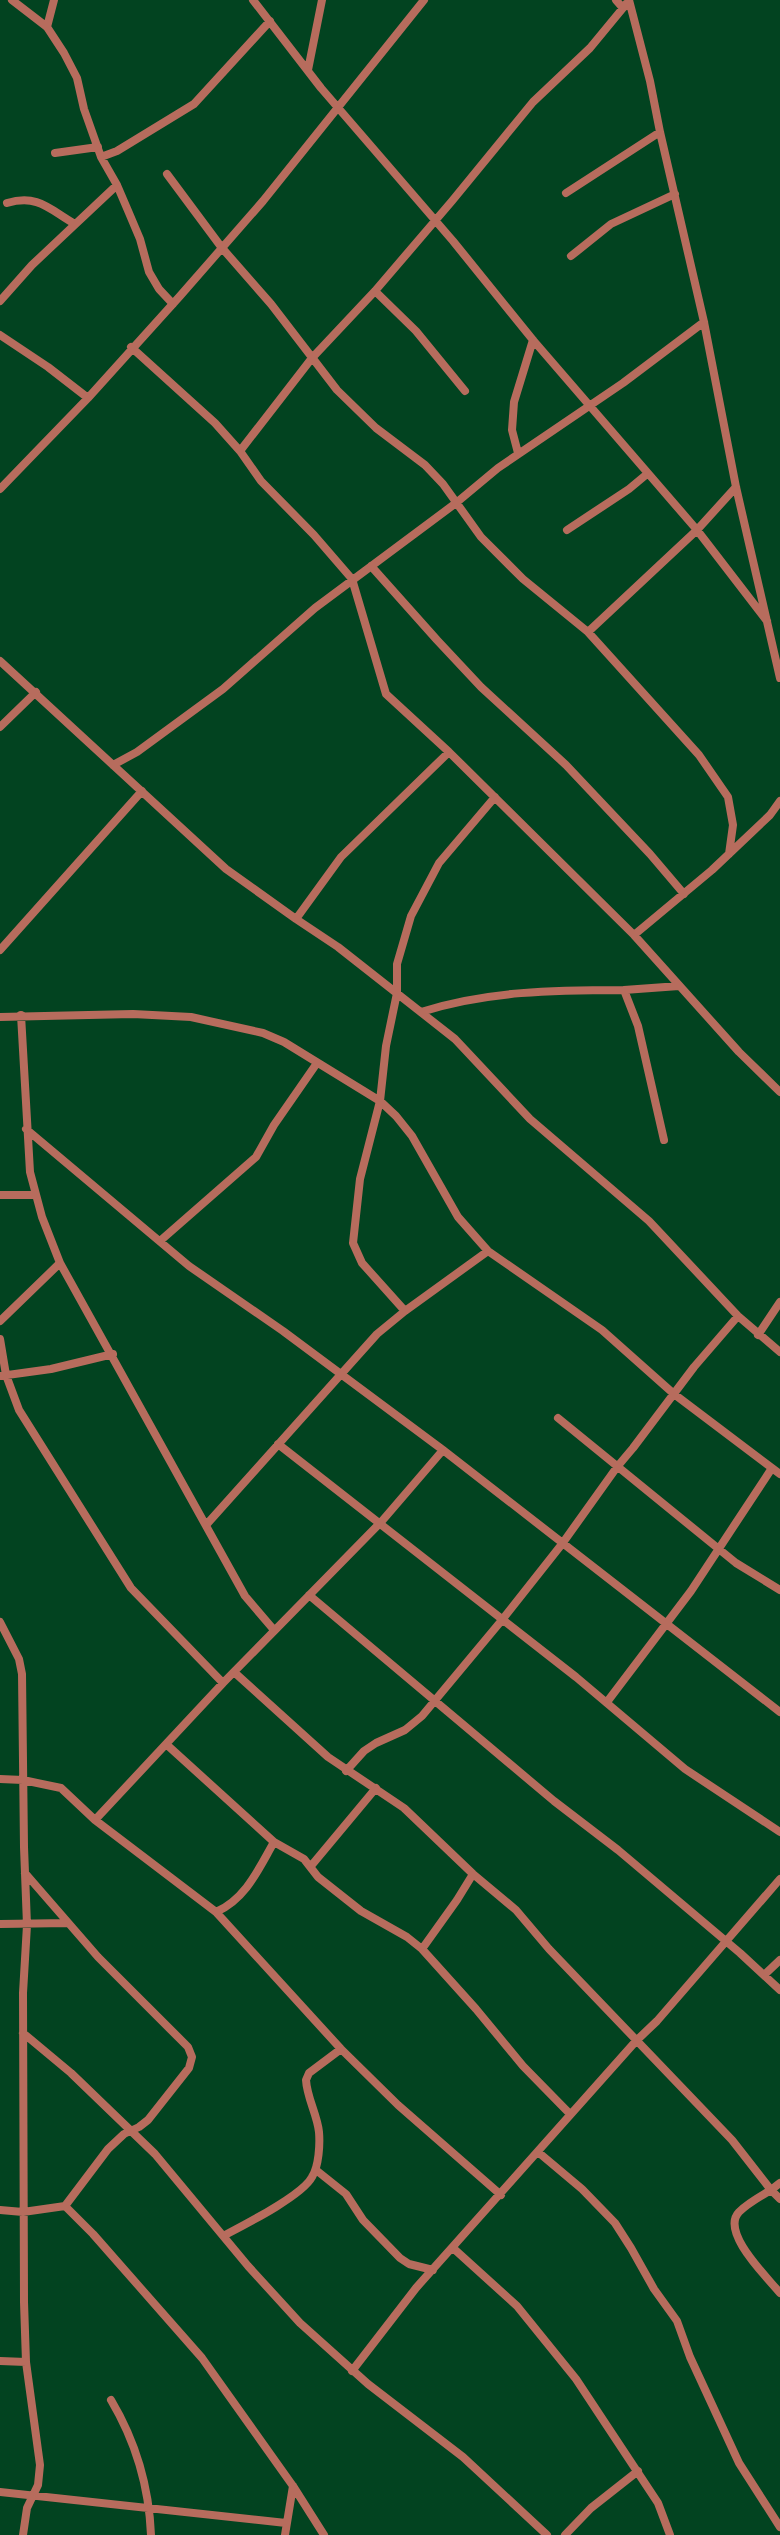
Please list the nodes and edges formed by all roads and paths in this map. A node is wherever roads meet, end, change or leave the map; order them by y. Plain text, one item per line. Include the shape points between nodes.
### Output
1 (12, 0) edge
2 (54, 0) edge
3 (253, 0) edge
4 (322, 0) edge
5 (424, 0) edge
6 (616, 0) edge
7 (629, 0) edge
8 (623, 8) junction
9 (270, 21) junction
10 (48, 27) junction
11 (308, 70) junction
12 (337, 105) junction
13 (660, 132) junction
14 (98, 147) junction
15 (55, 153) dead end
16 (101, 157) junction
17 (167, 174) dead end
18 (117, 185) junction
19 (566, 193) dead end
20 (675, 194) junction
21 (7, 203) dead end
22 (435, 221) junction
23 (75, 224) junction
24 (222, 248) junction
25 (571, 256) dead end
26 (375, 291) junction
27 (0, 301) edge
28 (173, 304) junction
29 (704, 322) junction
30 (0, 335) edge
31 (533, 340) junction
32 (131, 347) junction
33 (312, 358) junction
34 (465, 390) dead end
35 (88, 398) junction
36 (591, 405) junction
37 (240, 451) junction
38 (518, 453) junction
39 (647, 474) junction
40 (736, 487) junction
41 (0, 489) edge
42 (456, 503) junction
43 (567, 530) dead end
44 (697, 530) junction
45 (371, 566) junction
46 (352, 579) junction
47 (767, 621) junction
48 (588, 632) junction
49 (0, 661) edge
50 (780, 678) edge
51 (36, 692) junction
52 (0, 727) edge
53 (449, 752) junction
54 (113, 765) junction
55 (142, 790) junction
56 (495, 798) junction
57 (780, 801) edge
58 (729, 854) junction
59 (684, 894) junction
60 (296, 919) junction
61 (634, 935) junction
62 (0, 950) edge
63 (679, 986) junction
64 (624, 990) junction
65 (397, 993) junction
66 (421, 1012) junction
67 (21, 1015) junction
68 (0, 1017) edge
69 (317, 1063) junction
70 (780, 1092) edge
71 (380, 1101) junction
72 (26, 1129) junction
73 (664, 1140) dead end
74 (0, 1195) edge
75 (36, 1195) junction
76 (160, 1241) junction
77 (488, 1251) junction
78 (60, 1263) junction
79 (780, 1302) edge
80 (405, 1311) junction
81 (738, 1316) junction
82 (0, 1321) edge
83 (758, 1335) junction
84 (0, 1340) edge
85 (780, 1352) edge
86 (113, 1354) junction
87 (341, 1374) junction
88 (3, 1376) edge
89 (674, 1394) junction
90 (558, 1418) dead end
91 (278, 1444) junction
92 (443, 1450) junction
93 (616, 1466) junction
94 (772, 1468) junction
95 (780, 1474) edge
96 (380, 1523) junction
97 (207, 1524) junction
98 (562, 1544) junction
99 (718, 1548) junction
100 (780, 1590) edge
101 (309, 1595) junction
102 (502, 1620) junction
103 (0, 1622) edge
104 (666, 1622) junction
105 (274, 1630) junction
106 (234, 1672) junction
107 (224, 1683) junction
108 (435, 1700) junction
109 (607, 1702) junction
110 (780, 1712) edge
111 (166, 1744) junction
112 (346, 1771) junction
113 (0, 1780) edge
114 (23, 1780) junction
115 (376, 1788) junction
116 (95, 1820) junction
117 (780, 1832) edge
118 (274, 1842) junction
119 (311, 1866) junction
120 (25, 1873) junction
121 (473, 1874) junction
122 (780, 1878) edge
123 (216, 1912) junction
124 (68, 1923) junction
125 (0, 1924) edge
126 (27, 1925) junction
127 (725, 1941) junction
128 (422, 1948) junction
129 (780, 1960) edge
130 (764, 1975) junction
131 (780, 1990) edge
132 (23, 2033) junction
133 (636, 2041) junction
134 (341, 2049) junction
135 (570, 2114) junction
136 (131, 2131) junction
137 (538, 2152) junction
138 (316, 2170) junction
139 (780, 2183) edge
140 (771, 2190) junction
141 (501, 2195) junction
142 (780, 2199) edge
143 (65, 2206) junction
144 (0, 2210) edge
145 (23, 2212) junction
146 (223, 2236) junction
147 (453, 2248) junction
148 (433, 2270) junction
149 (780, 2293) edge
150 (0, 2361) edge
151 (26, 2362) junction
152 (352, 2371) junction
153 (112, 2400) dead end
154 (638, 2471) junction
155 (293, 2486) junction
156 (0, 2492) edge
157 (34, 2496) junction
158 (150, 2510) junction
159 (286, 2523) junction
160 (780, 2527) edge
161 (22, 2535) edge
162 (152, 2535) edge
163 (285, 2535) edge
164 (324, 2535) edge
165 (547, 2535) edge
166 (565, 2535) edge
167 (670, 2535) edge

1 - 10 street
2 - 10 street
3 - 9 street
4 - 11 street
5 - 12 street
6 - 8 street
7 - 8 street
7 - 13 street
8 - 22 street via 590,48 533,102
9 - 11 street
9 - 16 street via 194,104
10 - 14 street via 77,78
11 - 12 street
12 - 22 street
12 - 24 street
13 - 19 street
13 - 20 street
14 - 15 street
14 - 16 street
16 - 18 street
17 - 24 street
18 - 23 street
18 - 28 street via 140,239 149,272
20 - 25 street via 611,224
20 - 29 street
21 - 23 street via 23,198 33,200
22 - 26 street
22 - 31 street
23 - 27 street
24 - 28 street
24 - 33 street
26 - 33 street
26 - 34 street via 416,331
28 - 32 street
29 - 36 street
29 - 40 street
30 - 35 street
31 - 36 street
31 - 38 street via 514,402 512,430
32 - 35 street
32 - 37 street via 215,423
33 - 37 street
33 - 42 street via 355,409 425,465 444,484
35 - 41 street
36 - 38 street
36 - 39 street
37 - 46 street via 260,481
38 - 42 street
39 - 43 street
39 - 44 street
40 - 44 street
40 - 47 street
42 - 45 street
42 - 48 street via 481,537 523,579
44 - 47 street
44 - 48 street
45 - 46 street
45 - 59 street via 481,686 566,765
46 - 53 street via 386,694
46 - 54 street via 223,689 137,752
47 - 50 street
48 - 58 street via 699,755 728,797 733,825
49 - 51 street
51 - 52 street
51 - 54 street
53 - 56 street
53 - 60 street via 341,857
54 - 55 street
55 - 60 street via 226,869
55 - 62 street
56 - 61 street
56 - 65 street via 439,863 411,916 397,964
57 - 58 street via 770,815
58 - 59 street
59 - 61 street
60 - 65 street
61 - 63 street
63 - 64 street
63 - 70 street via 738,1052
64 - 66 street via 528,993 448,1003
64 - 73 street via 638,1026
65 - 66 street
65 - 71 street via 386,1046
66 - 81 street via 455,1039 541,1130 649,1222
67 - 68 street
67 - 69 street via 191,1017 263,1033
67 - 72 street
69 - 71 street
69 - 76 street via 274,1124 256,1157
71 - 77 street via 412,1136 458,1217
71 - 80 street via 360,1179 353,1243 362,1263
72 - 75 street
72 - 76 street
74 - 75 street
75 - 78 street
76 - 87 street via 189,1266
77 - 80 street
77 - 89 street via 602,1330
78 - 82 street
78 - 86 street
79 - 83 street
80 - 87 street via 377,1334
81 - 83 street
81 - 89 street
83 - 85 street
84 - 88 street
86 - 88 street via 51,1369
86 - 97 street
87 - 91 street
87 - 92 street
88 - 107 street via 19,1410 131,1588
89 - 93 street
89 - 94 street
90 - 93 street
91 - 96 street
91 - 97 street
92 - 96 street
92 - 98 street
93 - 98 street
93 - 99 street
94 - 95 street
94 - 99 street
96 - 101 street
96 - 102 street
97 - 105 street via 244,1596
98 - 102 street
98 - 104 street via 643,1608
99 - 100 street
99 - 104 street via 691,1591
101 - 105 street
101 - 108 street
102 - 108 street
102 - 109 street
103 - 114 street via 19,1659 22,1674
104 - 109 street
104 - 110 street
105 - 106 street
106 - 107 street
106 - 112 street
107 - 111 street
108 - 112 street via 405,1730 364,1751
108 - 127 street
109 - 117 street via 686,1769
111 - 116 street
111 - 118 street
112 - 115 street
113 - 114 street
114 - 116 street via 60,1788
114 - 120 street
115 - 119 street
115 - 121 street via 404,1808
116 - 123 street
118 - 119 street
118 - 123 street via 239,1898
119 - 128 street via 318,1877 361,1911
120 - 124 street
120 - 126 street
121 - 128 street
121 - 133 street via 516,1910
122 - 127 street
123 - 134 street
124 - 126 street
124 - 136 street via 188,2047 192,2057 189,2068 148,2120
125 - 126 street
126 - 132 street
127 - 130 street
127 - 133 street
128 - 135 street via 523,2066
129 - 130 street
130 - 131 street
132 - 136 street via 58,2061
132 - 145 street
133 - 135 street
133 - 140 street via 726,2133
134 - 138 street via 309,2073 306,2080 319,2134
134 - 141 street via 398,2105
135 - 137 street
136 - 143 street via 108,2150
136 - 146 street
137 - 141 street
137 - 160 street via 582,2189 614,2223 631,2248 654,2289 677,2320 690,2358 739,2463
138 - 146 street via 304,2186
138 - 148 street via 346,2194 363,2220 400,2258
139 - 140 street
140 - 142 street
140 - 149 street via 738,2212 734,2231 740,2244
141 - 147 street
143 - 145 street
143 - 155 street via 202,2358
144 - 145 street
145 - 151 street
146 - 152 street via 300,2323
147 - 148 street
147 - 154 street via 517,2306 541,2334 576,2379
148 - 152 street
150 - 151 street
151 - 157 street via 40,2465
152 - 165 street via 463,2457
153 - 158 street via 137,2452
154 - 166 street via 591,2508
154 - 167 street via 658,2503
155 - 159 street
155 - 164 street
156 - 157 street
157 - 158 street
157 - 161 street via 27,2508
158 - 159 street
158 - 162 street
159 - 163 street

